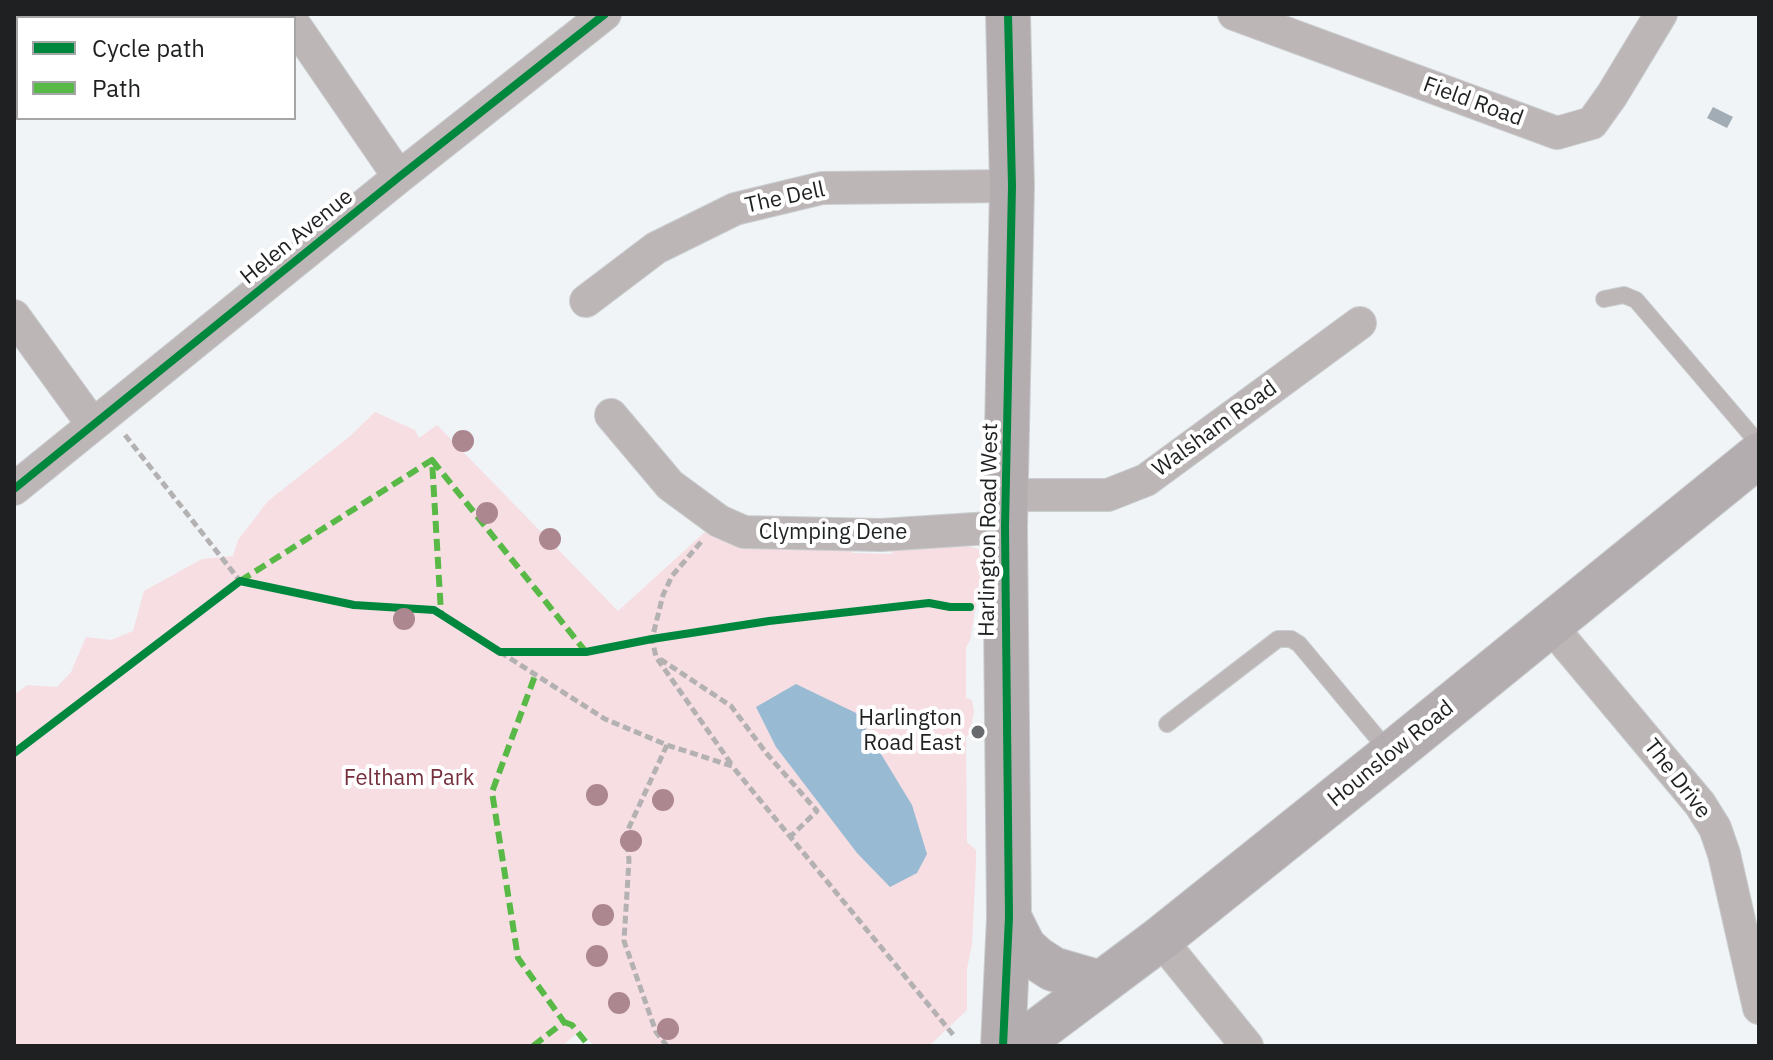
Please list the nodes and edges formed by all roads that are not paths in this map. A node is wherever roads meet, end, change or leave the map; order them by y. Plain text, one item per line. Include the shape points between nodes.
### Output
1 (605, 14) edge
2 (1008, 14) edge
3 (1234, 14) edge
4 (1661, 14) edge
5 (296, 27) edge
6 (399, 177) junction
7 (1012, 186) junction
8 (1604, 299) dead end
9 (586, 301) dead end
10 (14, 316) edge
11 (1360, 323) dead end
12 (611, 415) dead end
13 (101, 420) junction
14 (1759, 444) edge
15 (1759, 455) edge
16 (14, 489) edge
17 (1006, 511) junction
18 (1550, 625) junction
19 (1167, 724) dead end
20 (1391, 754) junction
21 (1009, 917) junction
22 (1160, 939) junction
23 (1101, 983) junction
24 (1759, 1008) edge
25 (1003, 1046) edge
26 (1017, 1046) edge
27 (1247, 1046) edge

1 - 6 street, Helen Avenue
2 - 7 main road, Harlington Road West
3 - 4 street, Field Road via 1557,133 1592,123
5 - 6 street
6 - 13 street, Helen Avenue
7 - 9 street, The Dell via 822,188 735,209 656,248
7 - 17 main road, Harlington Road West
8 - 14 lane via 1624,295 1636,300
10 - 13 street
11 - 17 street, Walsham Road via 1146,480 1108,495
12 - 17 street, Clymping Dene via 670,485 719,521 744,532 881,535
13 - 16 street, Helen Avenue
15 - 18 main road, Hounslow Road
17 - 21 main road, Harlington Road West
18 - 20 main road, Hounslow Road
18 - 24 street, The Drive via 1715,828
19 - 20 lane via 1278,639 1291,639
20 - 22 main road, Hounslow Road
21 - 23 main road via 1036,958 1053,969
21 - 25 main road, Harlington Road West
22 - 23 main road, Hounslow Road
22 - 27 street
23 - 26 main road, Hounslow Road

